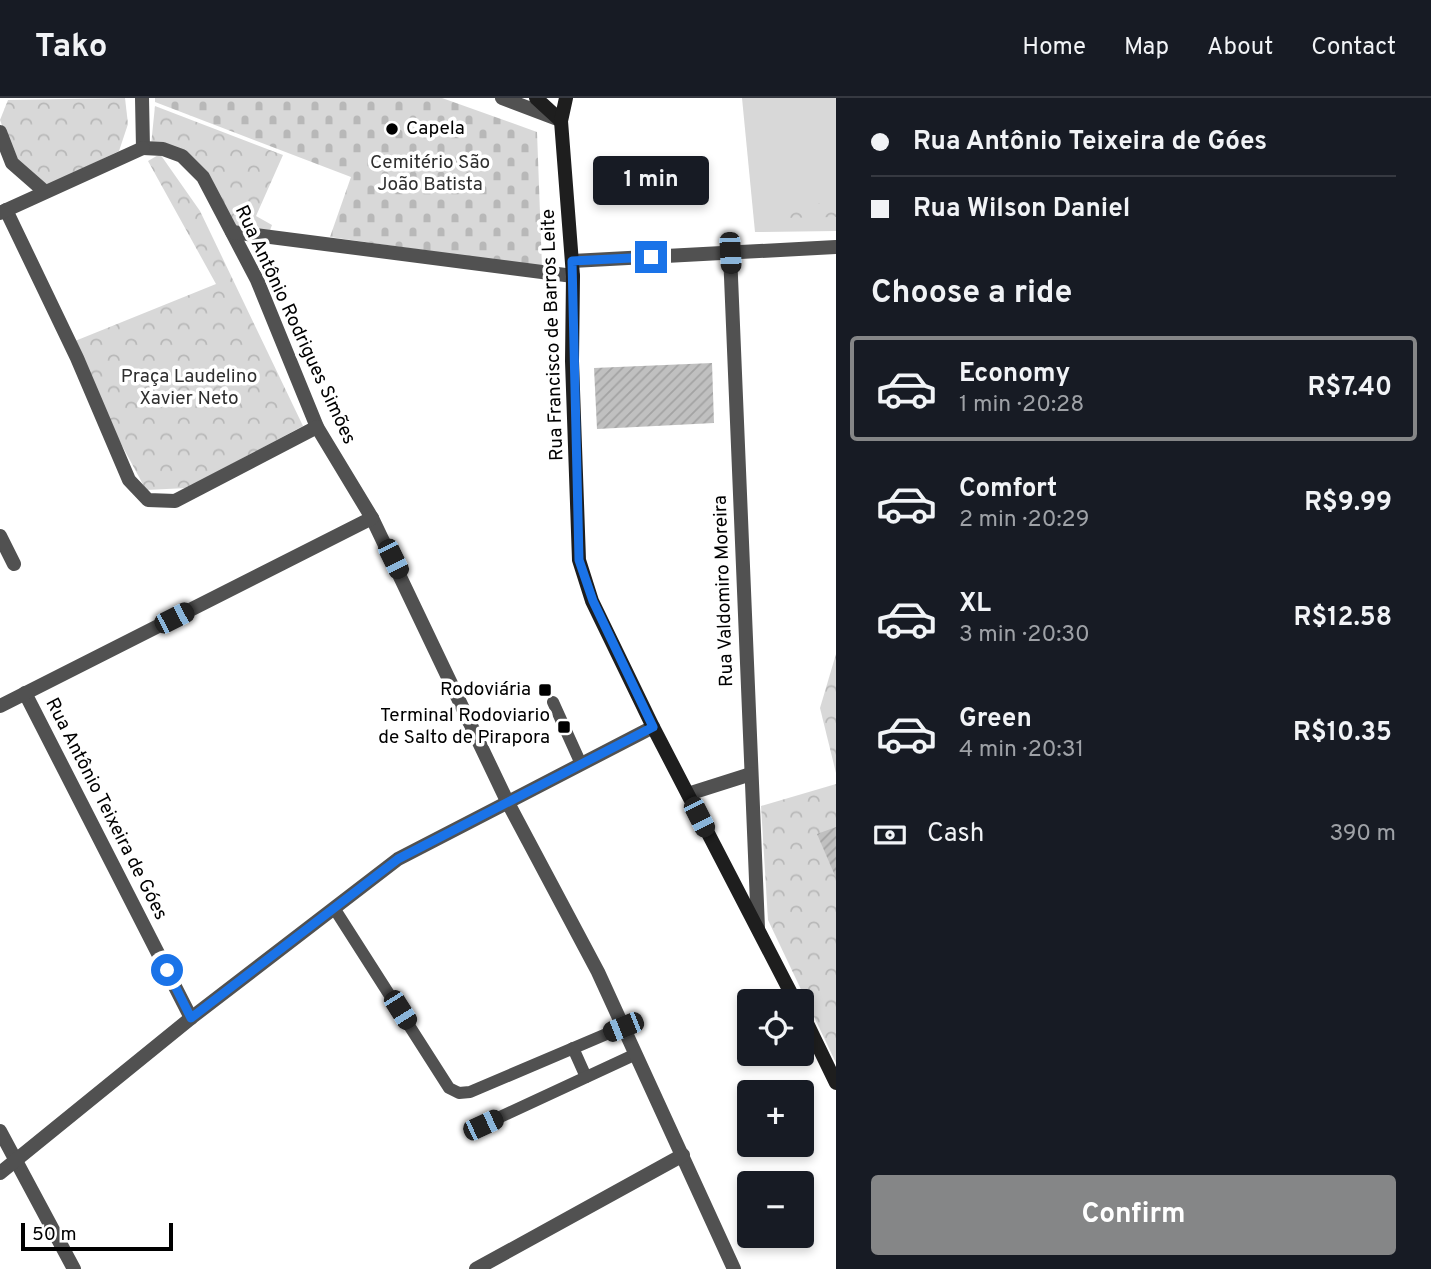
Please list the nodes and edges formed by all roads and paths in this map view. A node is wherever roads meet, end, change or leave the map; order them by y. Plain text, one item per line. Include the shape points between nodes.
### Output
1 (142, 98) edge
2 (502, 98) edge
3 (536, 98) edge
4 (566, 98) edge
5 (561, 121) junction
6 (0, 132) edge
7 (143, 148) junction
8 (44, 191) junction
9 (3, 212) edge
10 (232, 232) junction
11 (836, 247) edge
12 (730, 253) junction
13 (573, 268) junction
14 (317, 427) junction
15 (372, 518) junction
16 (0, 536) edge
17 (15, 564) dead end
18 (25, 694) junction
19 (553, 702) dead end
20 (0, 706) edge
21 (653, 727) junction
22 (581, 764) junction
23 (751, 774) junction
24 (688, 794) junction
25 (508, 801) junction
26 (334, 908) junction
27 (758, 929) junction
28 (789, 989) edge
29 (191, 1018) junction
30 (623, 1027) junction
31 (814, 1038) edge
32 (573, 1048) junction
33 (636, 1054) junction
34 (586, 1077) junction
35 (836, 1083) edge
36 (483, 1125) dead end
37 (0, 1131) edge
38 (683, 1155) junction
39 (15, 1162) junction
40 (0, 1173) edge
41 (74, 1269) edge
42 (476, 1269) edge
43 (734, 1269) edge

1 - 7 street
2 - 5 street
3 - 5 main road
4 - 5 main road, Rua Francisco de Barros Leite
5 - 13 main road, Rua Francisco de Barros Leite
6 - 8 street via 12,163
7 - 8 street
7 - 10 street, Rua Antônio Rodrigues Simões via 163,149 192,165
8 - 9 street
9 - 14 street via 77,358 129,480 148,500 175,502
10 - 13 street
10 - 14 street, Rua Antônio Rodrigues Simões via 257,280
11 - 12 street
12 - 13 street
12 - 23 street, Rua Valdomiro Moreira
13 - 21 main road, Rua Francisco de Barros Leite via 579,560 593,601
14 - 15 street, Rua Antônio Rodrigues Simões
15 - 18 street
15 - 25 street, Rua Antônio Rodrigues Simões
16 - 17 street
18 - 20 street
18 - 29 street, Rua Antônio Teixeira de Góes
19 - 22 lane
21 - 22 street
21 - 24 main road, Rua Francisco de Barros Leite
22 - 25 street
23 - 24 street
23 - 27 street, Rua Valdomiro Moreira
24 - 27 main road, Rua Francisco de Barros Leite
25 - 26 street via 398,859
25 - 30 street, Rua Antônio Rodrigues Simões
26 - 29 street
26 - 32 lane via 449,1088 470,1092
27 - 28 main road, Rua Francisco de Barros Leite
29 - 39 street
30 - 32 lane
30 - 33 street, Rua Antônio Rodrigues Simões
31 - 35 main road
32 - 34 lane
33 - 34 lane
33 - 38 street, Rua Antônio Rodrigues Simões
34 - 36 lane
37 - 39 street
38 - 42 street
38 - 43 street, Rua Antônio Rodrigues Simões
39 - 40 street
39 - 41 street

